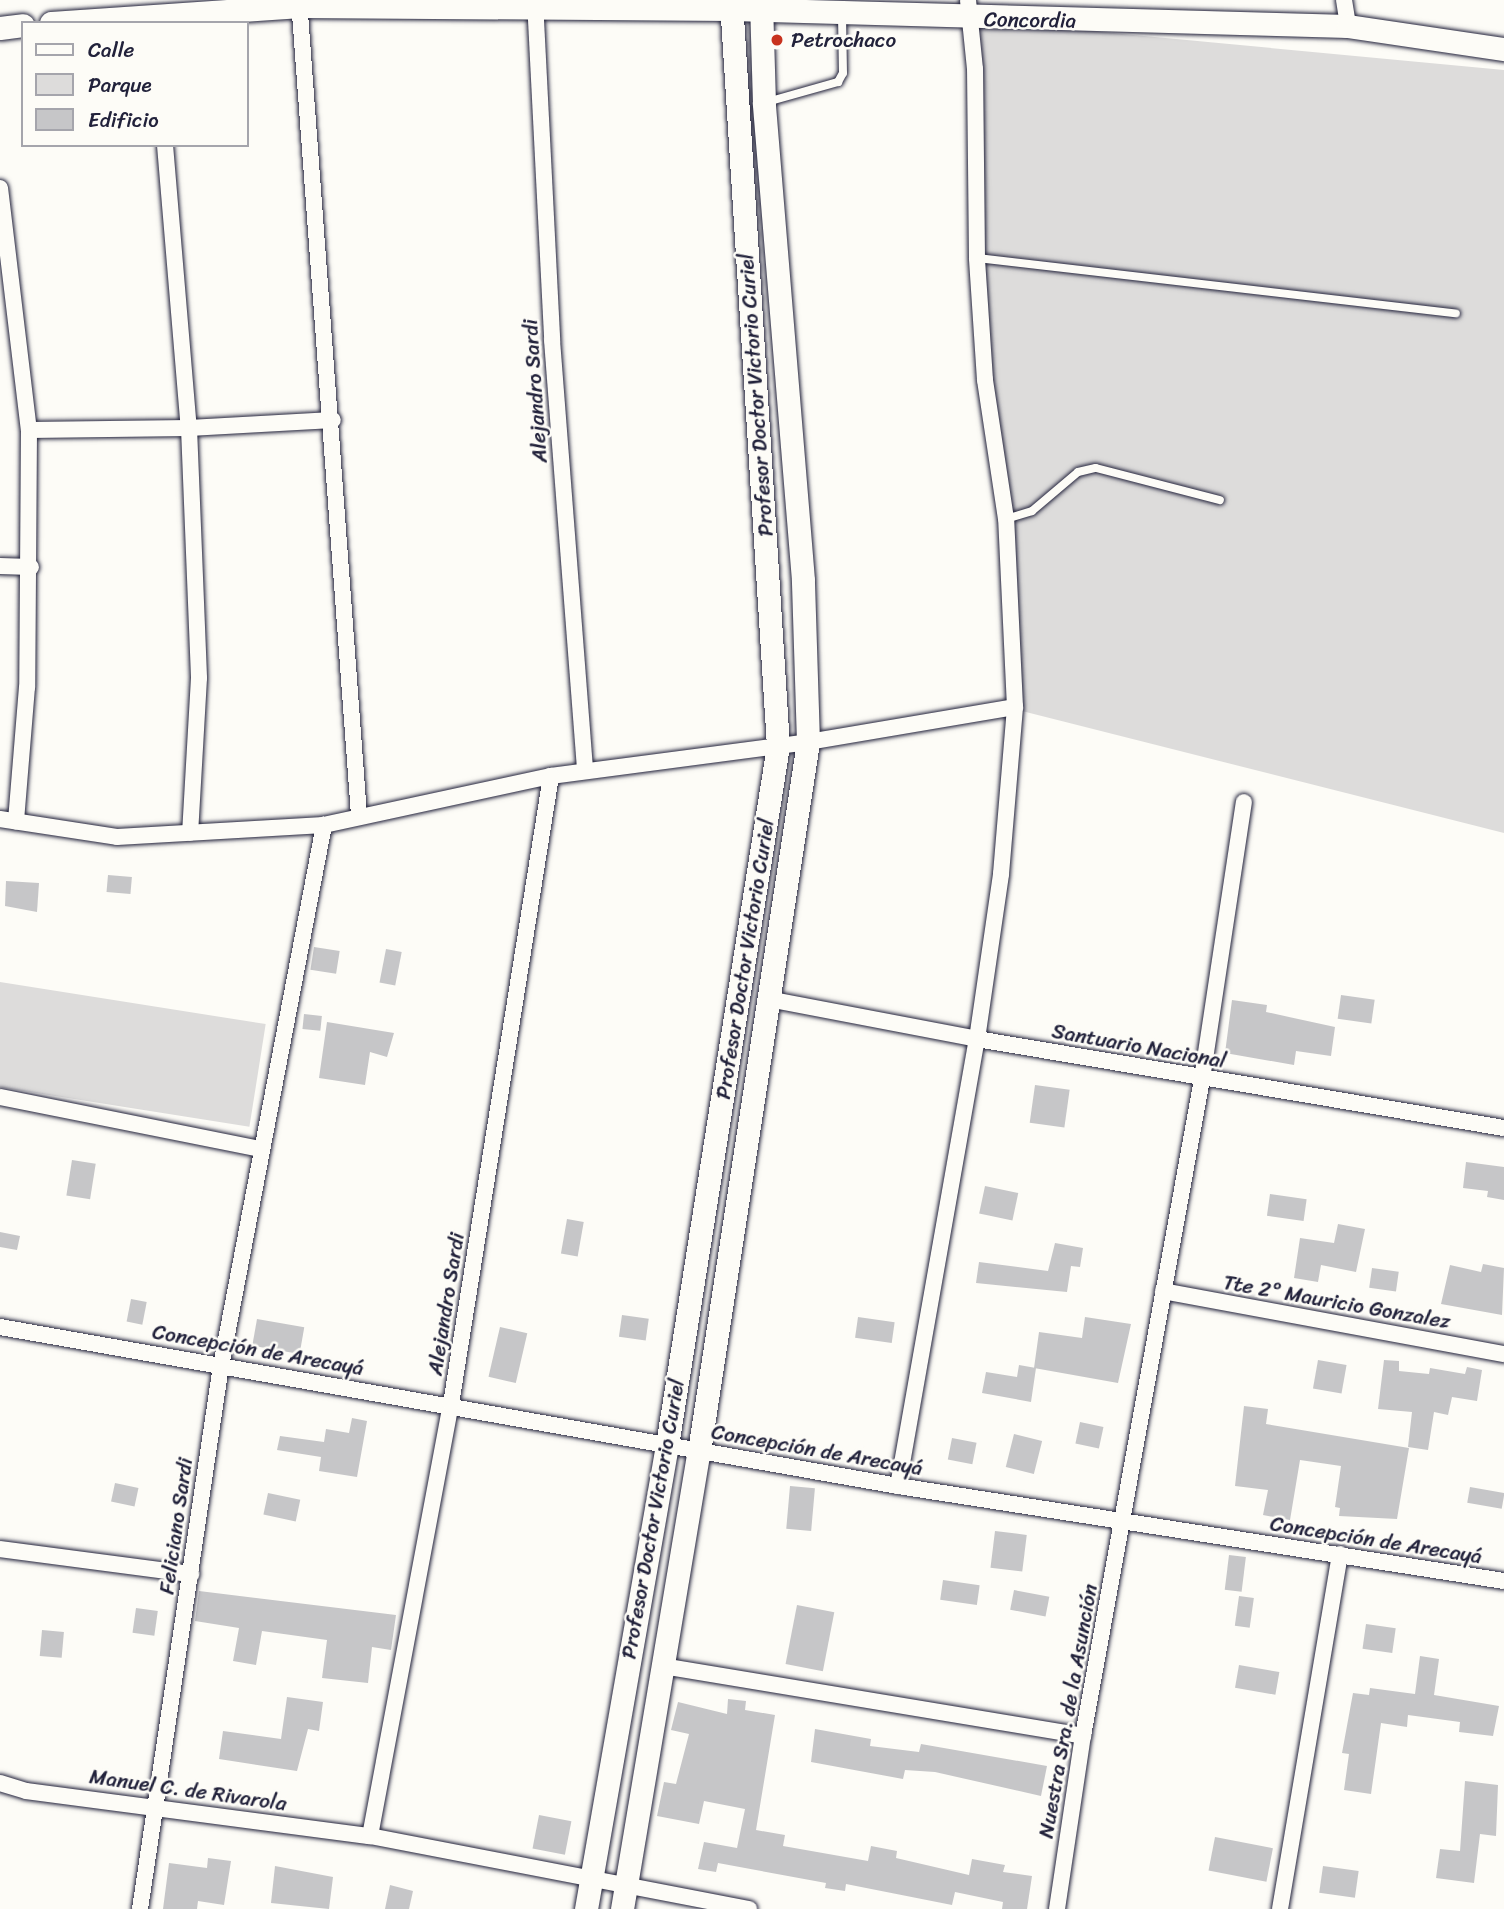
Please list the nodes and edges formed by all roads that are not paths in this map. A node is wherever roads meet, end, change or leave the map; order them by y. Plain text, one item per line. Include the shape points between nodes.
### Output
1 (1344, 0) edge
2 (299, 3) edge
3 (535, 4) edge
4 (731, 4) edge
5 (761, 6) edge
6 (979, 9) edge
7 (154, 12) edge
8 (842, 14) junction
9 (70, 21) edge
10 (21, 25) edge
11 (1348, 26) junction
12 (0, 28) edge
13 (1504, 49) edge
14 (764, 103) junction
15 (166, 147) edge
16 (0, 188) edge
17 (977, 258) junction
18 (1456, 313) dead end
19 (333, 420) junction
20 (189, 428) junction
21 (29, 430) junction
22 (1220, 500) dead end
23 (1006, 519) junction
24 (0, 566) edge
25 (31, 567) junction
26 (1016, 707) junction
27 (808, 742) junction
28 (778, 746) junction
29 (585, 771) junction
30 (551, 776) junction
31 (1244, 802) dead end
32 (359, 816) junction
33 (8, 821) edge
34 (324, 825) junction
35 (190, 834) junction
36 (768, 999) junction
37 (977, 1039) junction
38 (1202, 1079) junction
39 (0, 1097) edge
40 (1504, 1128) edge
41 (260, 1149) junction
42 (1163, 1291) junction
43 (0, 1326) edge
44 (1504, 1354) edge
45 (221, 1366) junction
46 (451, 1404) junction
47 (667, 1445) junction
48 (699, 1451) junction
49 (898, 1486) junction
50 (1123, 1521) junction
51 (0, 1549) edge
52 (1340, 1554) junction
53 (191, 1574) junction
54 (1504, 1581) edge
55 (662, 1666) junction
56 (1083, 1736) junction
57 (0, 1783) edge
58 (157, 1807) junction
59 (370, 1836) junction
60 (608, 1881) junction
61 (140, 1909) edge
62 (586, 1909) edge
63 (622, 1909) edge
64 (749, 1909) edge
65 (1057, 1909) edge
66 (1280, 1909) edge

1 - 11 street
2 - 3 main road, Concordia
2 - 7 main road, Concordia
2 - 19 street
3 - 4 main road, Concordia
3 - 29 street, Alejandro Sardi via 552,340
4 - 5 main road, Concordia
4 - 28 main road, Profesor Doctor Victorio Curiel
5 - 8 main road, Concordia
5 - 14 main road, Profesor Doctor Victorio Curiel
6 - 8 main road, Concordia
6 - 11 main road, Concordia
6 - 17 street
7 - 9 main road, Concordia
8 - 14 lane via 843,73 838,82
10 - 12 main road
11 - 13 main road, Concordia
14 - 27 main road, Profesor Doctor Victorio Curiel via 803,580
15 - 20 street
16 - 21 street
17 - 18 lane
17 - 23 street via 986,400
19 - 20 street
19 - 32 street
20 - 21 street
20 - 35 street via 200,678
21 - 25 street
22 - 23 lane via 1096,468 1078,472 1032,511
23 - 26 street
24 - 25 street
25 - 33 street
26 - 27 street
26 - 37 street via 1001,874
27 - 28 street
27 - 36 main road, Profesor Doctor Victorio Curiel
28 - 29 street
28 - 47 main road, Profesor Doctor Victorio Curiel
29 - 30 street
30 - 32 street
30 - 46 street, Alejandro Sardi
31 - 38 street, Nuestra Sra. de la Asunción
32 - 34 street
33 - 35 street via 117,837
34 - 35 street
34 - 41 street, Feliciano Sardi
36 - 37 street, Santuario Nacional
36 - 48 main road, Profesor Doctor Victorio Curiel
37 - 38 street, Santuario Nacional
37 - 49 street
38 - 40 street, Santuario Nacional
38 - 42 street, Nuestra Sra. de la Asunción
39 - 41 street
41 - 45 street, Feliciano Sardi
42 - 44 street, Tte 2° Mauricio Gonzalez
42 - 50 street, Nuestra Sra. de la Asunción
43 - 45 street, Concepción de Arecayá
45 - 46 street, Concepción de Arecayá
45 - 53 street, Feliciano Sardi
46 - 47 street, Concepción de Arecayá
46 - 59 street, Alejandro Sardi
47 - 48 street, Concepción de Arecayá
47 - 60 main road, Profesor Doctor Victorio Curiel
48 - 49 street, Concepción de Arecayá
48 - 55 main road, Profesor Doctor Victorio Curiel
49 - 50 street, Concepción de Arecayá
50 - 52 street, Concepción de Arecayá
50 - 56 street, Nuestra Sra. de la Asunción
51 - 53 street
52 - 54 street, Concepción de Arecayá
52 - 66 street
53 - 58 street, Feliciano Sardi
55 - 56 street
55 - 60 main road, Profesor Doctor Victorio Curiel
56 - 65 street, Nuestra Sra. de la Asunción
57 - 58 street, Manuel C. de Rivarola via 26,1791
58 - 59 street, Manuel C. de Rivarola
58 - 61 street, Feliciano Sardi
59 - 60 street, Manuel C. de Rivarola
60 - 62 main road, Profesor Doctor Victorio Curiel
60 - 63 main road, Profesor Doctor Victorio Curiel
60 - 64 street

